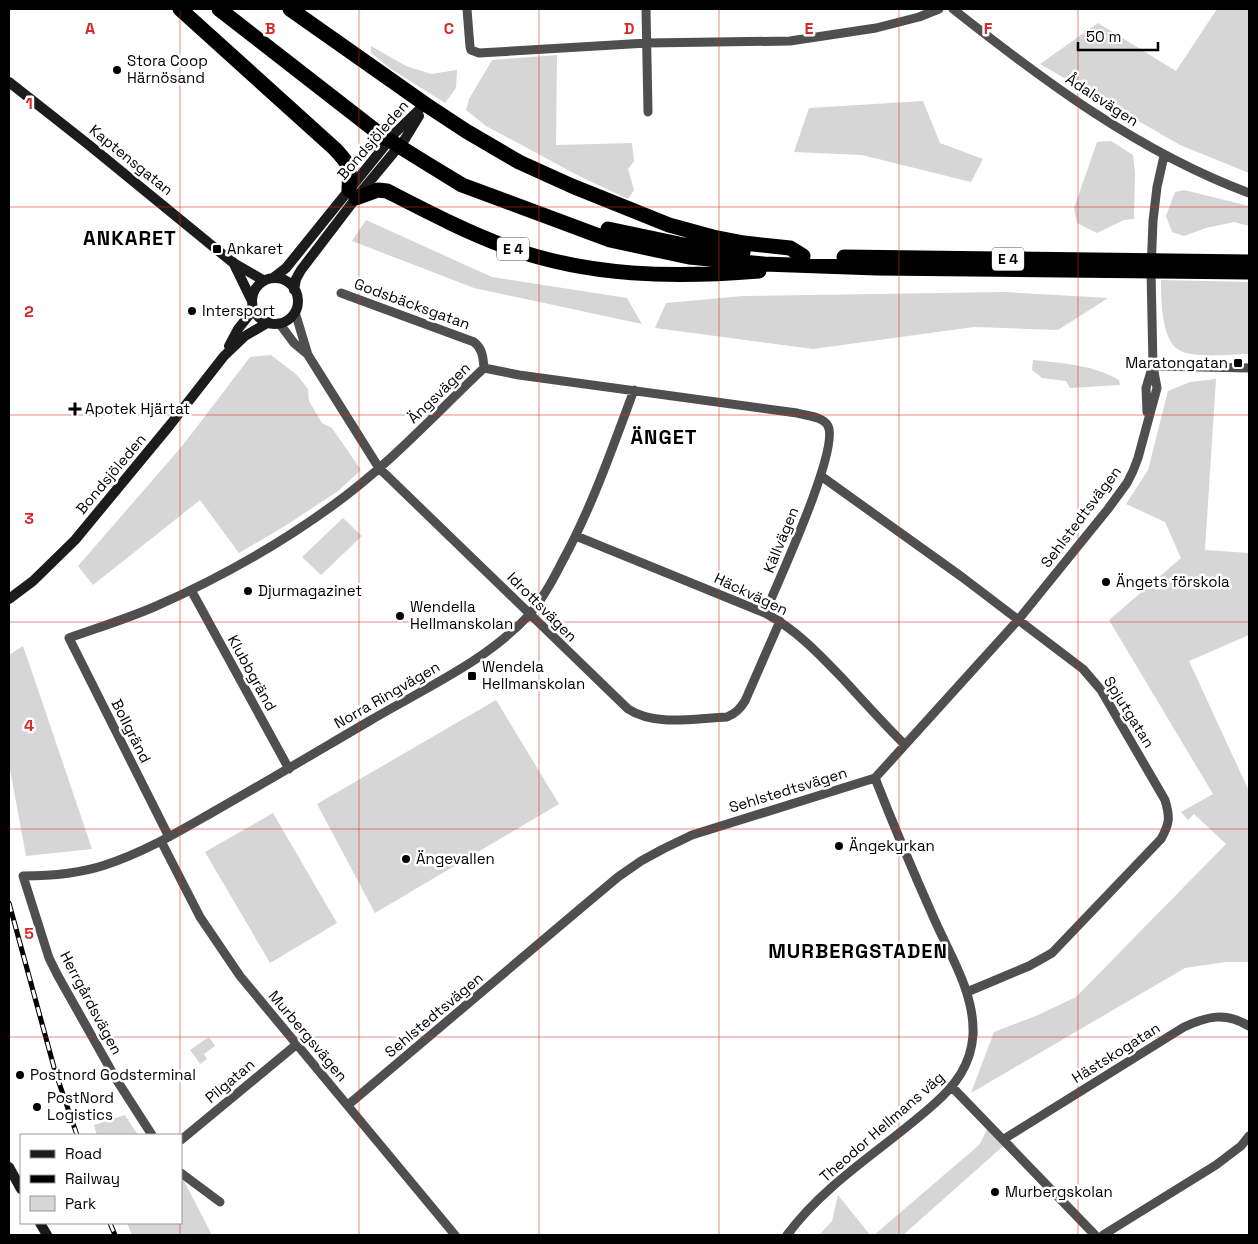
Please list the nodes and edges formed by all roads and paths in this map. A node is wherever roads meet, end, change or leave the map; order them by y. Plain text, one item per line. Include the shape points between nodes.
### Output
1 (180, 9) edge
2 (219, 9) edge
3 (290, 9) edge
4 (467, 9) edge
5 (646, 9) edge
6 (939, 9) edge
7 (952, 9) edge
8 (647, 43) junction
9 (9, 82) edge
10 (426, 104) junction
11 (648, 112) dead end
12 (1164, 156) junction
13 (1249, 193) edge
14 (353, 194) junction
15 (546, 217) junction
16 (803, 256) junction
17 (232, 262) junction
18 (1249, 262) edge
19 (782, 264) junction
20 (1249, 272) edge
21 (268, 279) junction
22 (294, 290) junction
23 (341, 293) dead end
24 (253, 305) junction
25 (295, 312) junction
26 (274, 323) junction
27 (308, 355) junction
28 (224, 356) junction
29 (1153, 366) junction
30 (484, 368) junction
31 (1249, 368) edge
32 (634, 390) junction
33 (379, 468) junction
34 (821, 476) junction
35 (576, 536) junction
36 (191, 590) junction
37 (9, 599) edge
38 (765, 613) junction
39 (530, 614) junction
40 (1019, 619) junction
41 (780, 620) junction
42 (69, 638) joint
43 (905, 745) junction
44 (289, 769) junction
45 (874, 778) junction
46 (165, 839) junction
47 (23, 876) joint
48 (967, 992) junction
49 (1249, 1026) edge
50 (297, 1044) junction
51 (952, 1087) junction
52 (348, 1105) junction
53 (151, 1134) edge
54 (1249, 1136) edge
55 (182, 1139) edge
56 (1004, 1139) junction
57 (9, 1167) edge
58 (182, 1174) edge
59 (20, 1187) edge
60 (220, 1202) dead end
61 (453, 1235) edge
62 (787, 1235) edge
63 (1095, 1235) edge
64 (1102, 1235) edge

1 - 14 highway via 341,155 350,168
2 - 15 highway, E 4 via 367,124 426,163 462,185
3 - 10 highway, E 4
4 - 8 street via 470,47 479,53
5 - 8 street
6 - 8 street via 876,28 800,40
7 - 12 street, Ådalsvägen via 1070,96
8 - 11 street
9 - 17 main road, Kaptensgatan
10 - 14 main road, Bondsjöleden via 395,134
10 - 16 highway, E 4 via 519,162 572,186 669,225 728,240 790,248
12 - 13 street, Ådalsvägen
12 - 29 street, Sehlstedtsvägen via 1153,231
14 - 19 highway, E 4 via 387,191 508,248 592,269 639,274 728,273 760,271
14 - 21 main road, Bondsjöleden via 286,268
14 - 22 main road, Bondsjöleden via 301,270
15 - 16 highway, E 4 via 684,245
15 - 19 highway, E 4 via 610,240 666,253 712,260
16 - 18 highway, E 4
17 - 21 main road, Kaptensgatan
17 - 24 main road, Kaptensgatan
19 - 20 highway, E 4
21 - 22 main road via 284,281
21 - 24 main road via 254,290
22 - 25 main road via 297,300
23 - 30 street, Godsbäcksgatan via 474,342 482,353
24 - 26 main road via 259,316
24 - 28 main road, Bondsjöleden
25 - 26 main road via 289,319
25 - 27 street, Idrottsvägen
26 - 27 street, Idrottsvägen
26 - 28 main road, Bondsjöleden via 245,336
27 - 33 street, Idrottsvägen
28 - 37 main road, Bondsjöleden via 75,540
29 - 31 street
29 - 40 street, Sehlstedtsvägen via 1157,388 1138,458 1127,483
30 - 32 street, Ängsvägen
30 - 33 street, Ängsvägen
32 - 34 street, Ängsvägen via 821,419 828,426 830,436
32 - 35 street, Norra Ringvägen
33 - 36 street, Ängsvägen via 292,533
33 - 39 street, Idrottsvägen
34 - 38 street, Källvägen
34 - 40 street, Spjutgatan
35 - 38 street, Häckvägen
35 - 39 street, Norra Ringvägen
36 - 42 street, Ängsvägen via 125,619
36 - 44 street, Klubbgränd
38 - 41 street, Häckvägen
39 - 41 street, Idrottsvägen via 628,709 638,715 668,720 728,717 741,708
39 - 44 street, Norra Ringvägen via 473,661
40 - 43 street, Sehlstedtsvägen
40 - 48 street, Spjutgatan via 1083,669 1101,690 1165,800 1170,815 1162,839 1052,953
41 - 43 street, Häckvägen via 816,650
42 - 46 street, Bollgränd
43 - 45 street, Sehlstedtsvägen
44 - 46 street, Norra Ringvägen
45 - 48 street, Theodor Hellmans väg
45 - 52 street, Sehlstedtsvägen via 715,827 663,848 641,861 580,908
46 - 47 street, Norra Ringvägen via 105,865 80,872
46 - 50 street, Murbergsvägen via 200,917 240,976
47 - 53 street, Herrgårdsvägen via 49,958 116,1080
48 - 51 street, Theodor Hellmans väg via 973,1015 973,1036 963,1072
49 - 56 street, Hästskogatan via 1223,1016 1184,1027
50 - 52 street, Murbergsvägen
50 - 55 street, Pilgatan
51 - 56 street
51 - 62 street, Theodor Hellmans väg via 830,1188
52 - 61 street, Murbergsvägen
54 - 64 street via 1216,1165
56 - 63 street
57 - 59 main road
58 - 60 street

